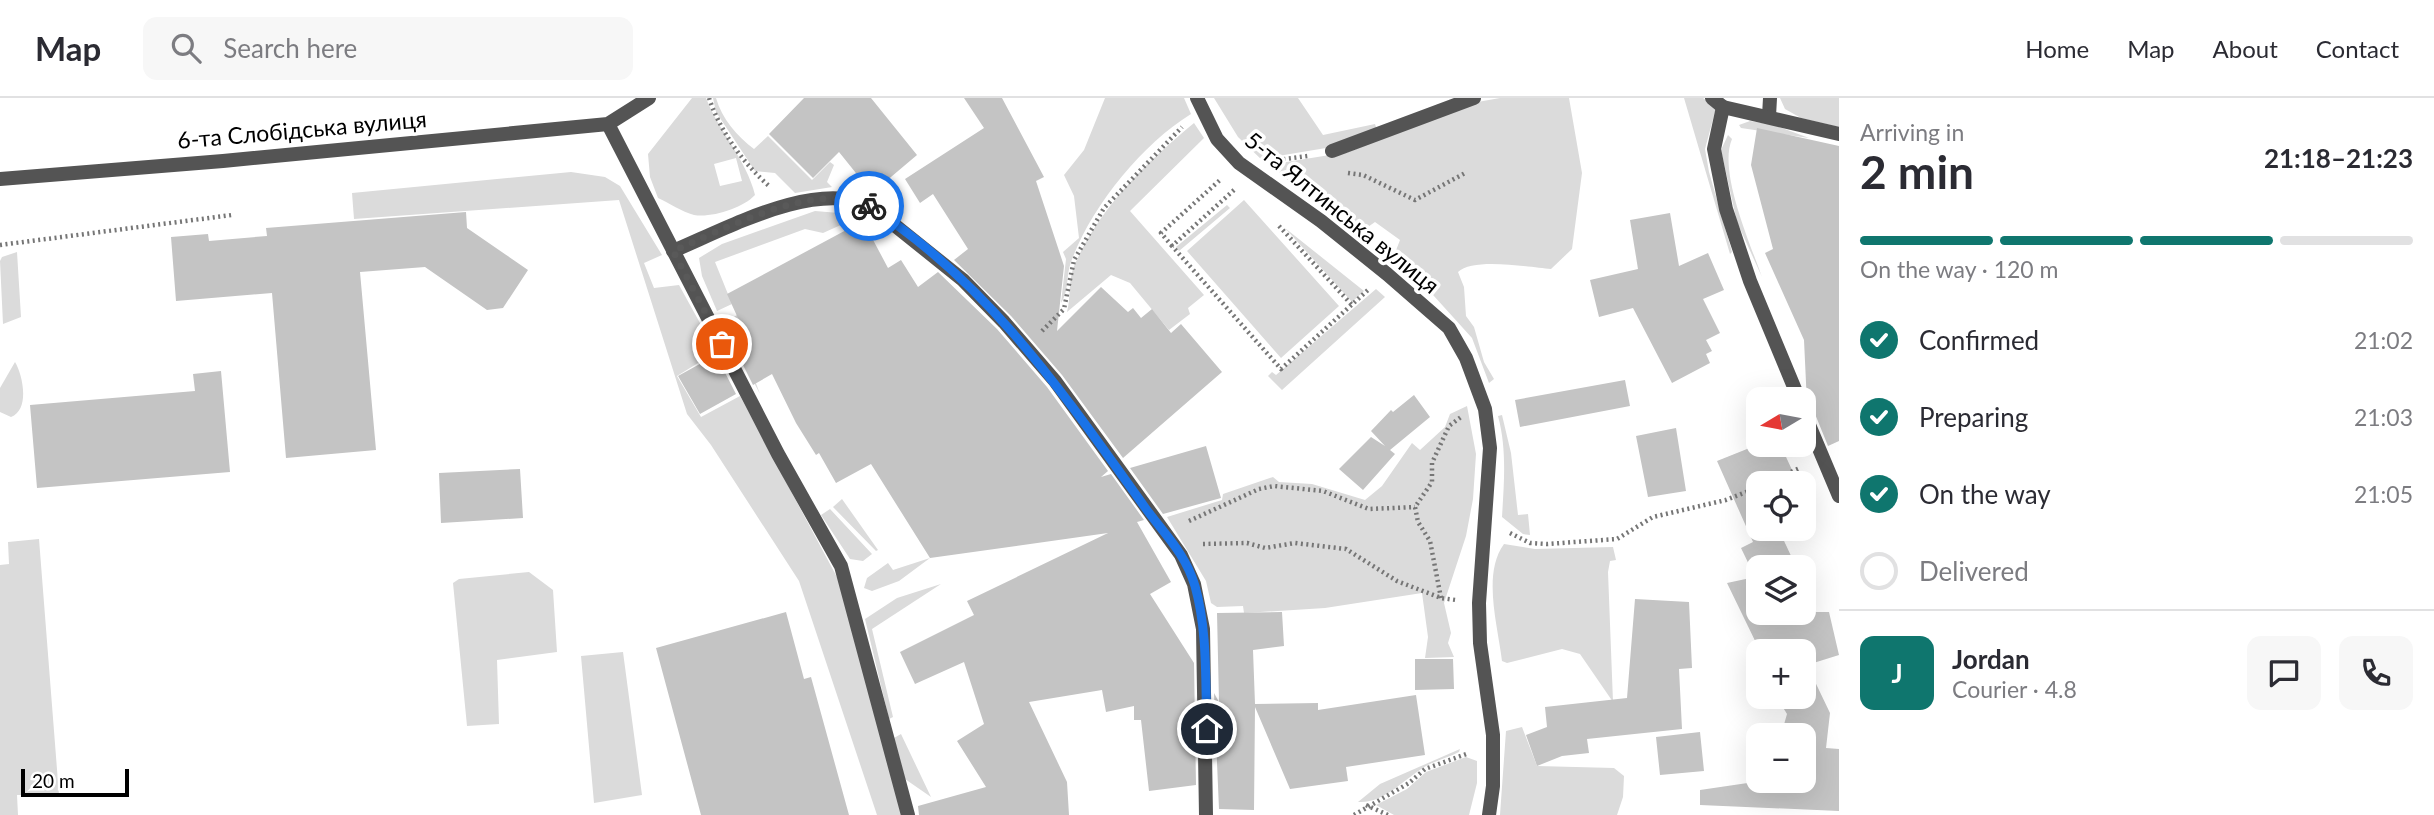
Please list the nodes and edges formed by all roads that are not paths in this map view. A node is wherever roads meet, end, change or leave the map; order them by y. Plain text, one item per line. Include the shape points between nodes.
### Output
1 (649, 98) edge
2 (1197, 98) edge
3 (1474, 98) edge
4 (1770, 98) edge
5 (1717, 103) edge
6 (1769, 116) junction
7 (608, 124) junction
8 (1839, 134) edge
9 (1332, 151) road end
10 (0, 179) edge
11 (673, 251) junction
12 (1793, 387) edge
13 (1816, 441) edge
14 (1839, 496) edge
15 (908, 815) edge
16 (1206, 815) edge
17 (1489, 815) edge

1 - 7 street
2 - 17 street, 5-та Ялтинська вулиця via 1225,148 1387,274 1457,338 1485,409 1490,447 1479,604 1493,749
3 - 9 street
4 - 6 street
5 - 6 street
5 - 12 street via 1714,140 1726,209 1749,281
6 - 8 street
7 - 10 street, 6-та Слобідська вулиця
7 - 11 street
11 - 15 street via 841,566
11 - 16 street via 778,208 848,198 872,207 963,280 1055,380 1167,532 1194,584 1203,629
13 - 14 street

